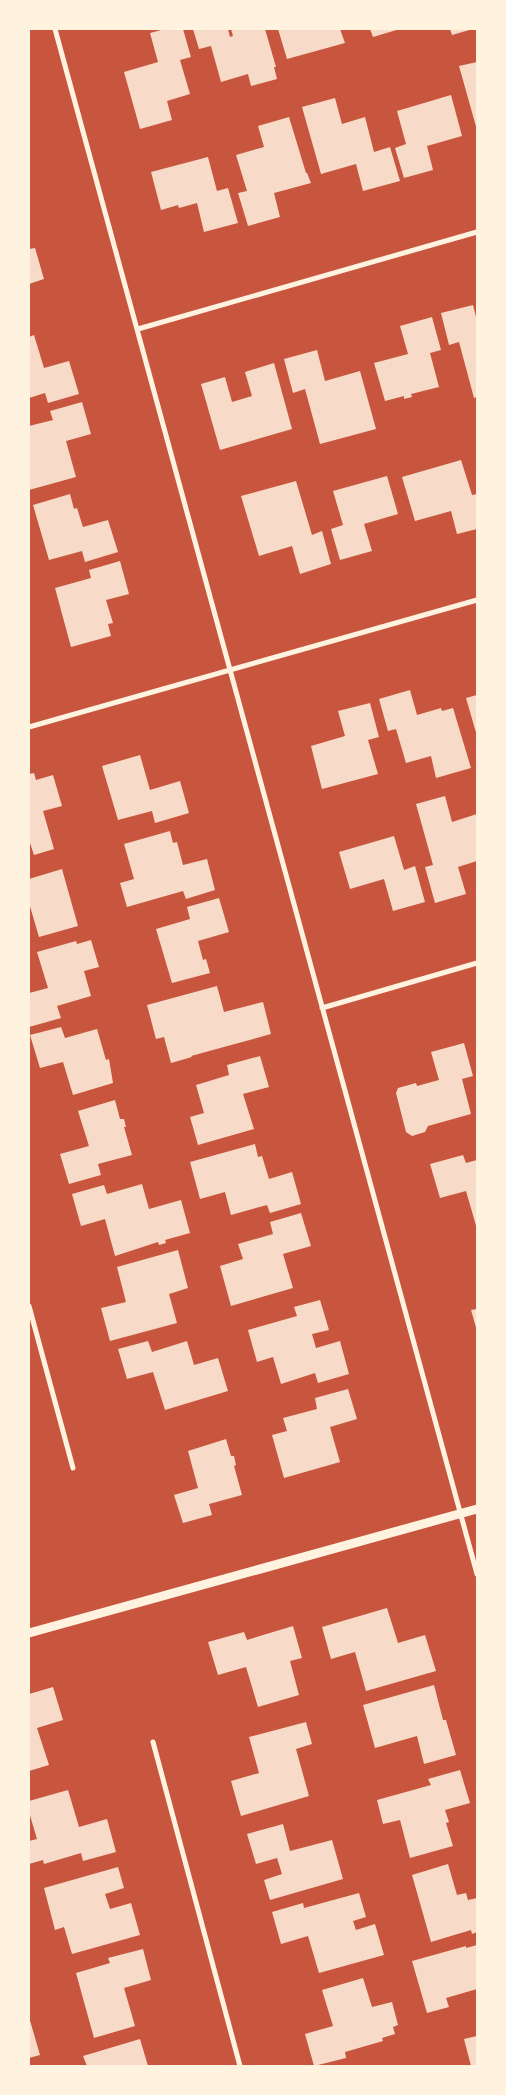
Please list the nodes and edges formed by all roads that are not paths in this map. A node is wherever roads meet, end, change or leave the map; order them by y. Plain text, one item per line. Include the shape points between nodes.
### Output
1 (55, 29) edge
2 (477, 232) edge
3 (138, 329) junction
4 (477, 600) edge
5 (230, 669) junction
6 (29, 727) edge
7 (477, 963) edge
8 (322, 1008) junction
9 (29, 1306) edge
10 (73, 1468) dead end
11 (477, 1508) edge
12 (460, 1513) junction
13 (477, 1574) edge
14 (29, 1633) edge
15 (153, 1742) dead end
16 (240, 2066) edge

1 - 3 street
2 - 3 street
3 - 5 street
4 - 5 street
5 - 6 street
5 - 8 street
7 - 8 street
8 - 12 street
9 - 10 street
11 - 12 street
12 - 13 street
12 - 14 street
15 - 16 street

